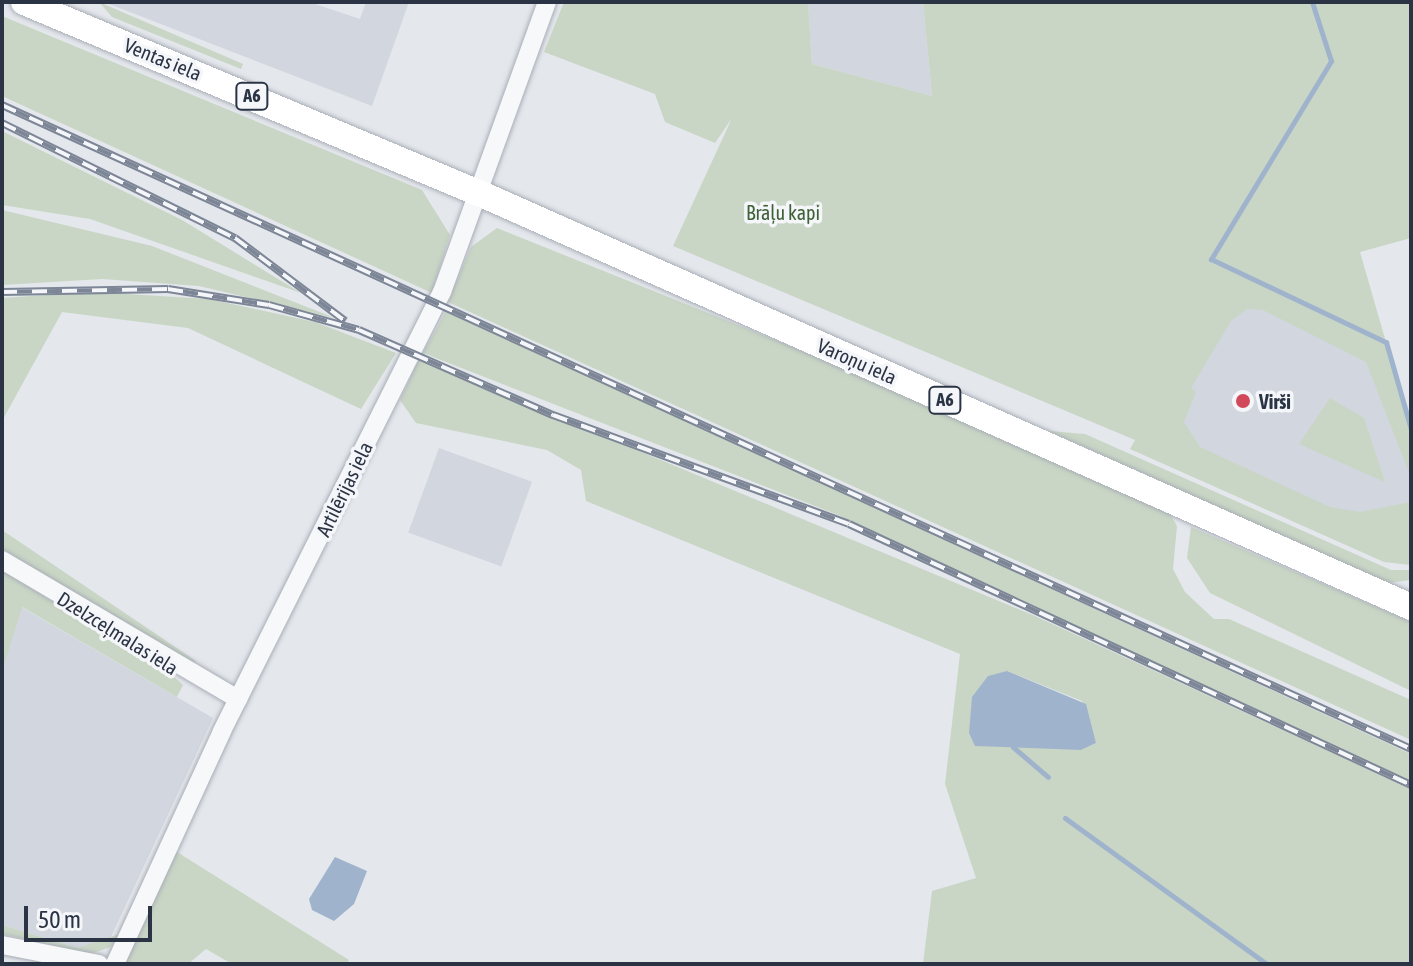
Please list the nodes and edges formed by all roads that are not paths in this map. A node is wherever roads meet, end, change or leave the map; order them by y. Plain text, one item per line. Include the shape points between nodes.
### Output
1 (24, 2) edge
2 (547, 2) edge
3 (479, 193) junction
4 (2, 560) edge
5 (1411, 607) edge
6 (238, 699) junction
7 (2, 945) edge
8 (99, 964) edge
9 (115, 964) edge

1 - 3 highway, Ventas iela / A6
2 - 3 street, Artilērijas iela
3 - 5 highway, Varoņu iela / A6
3 - 6 street, Artilērijas iela via 442,292
4 - 6 street, Dzelzceļmalas iela
6 - 9 street, Artilērijas iela
7 - 8 street

